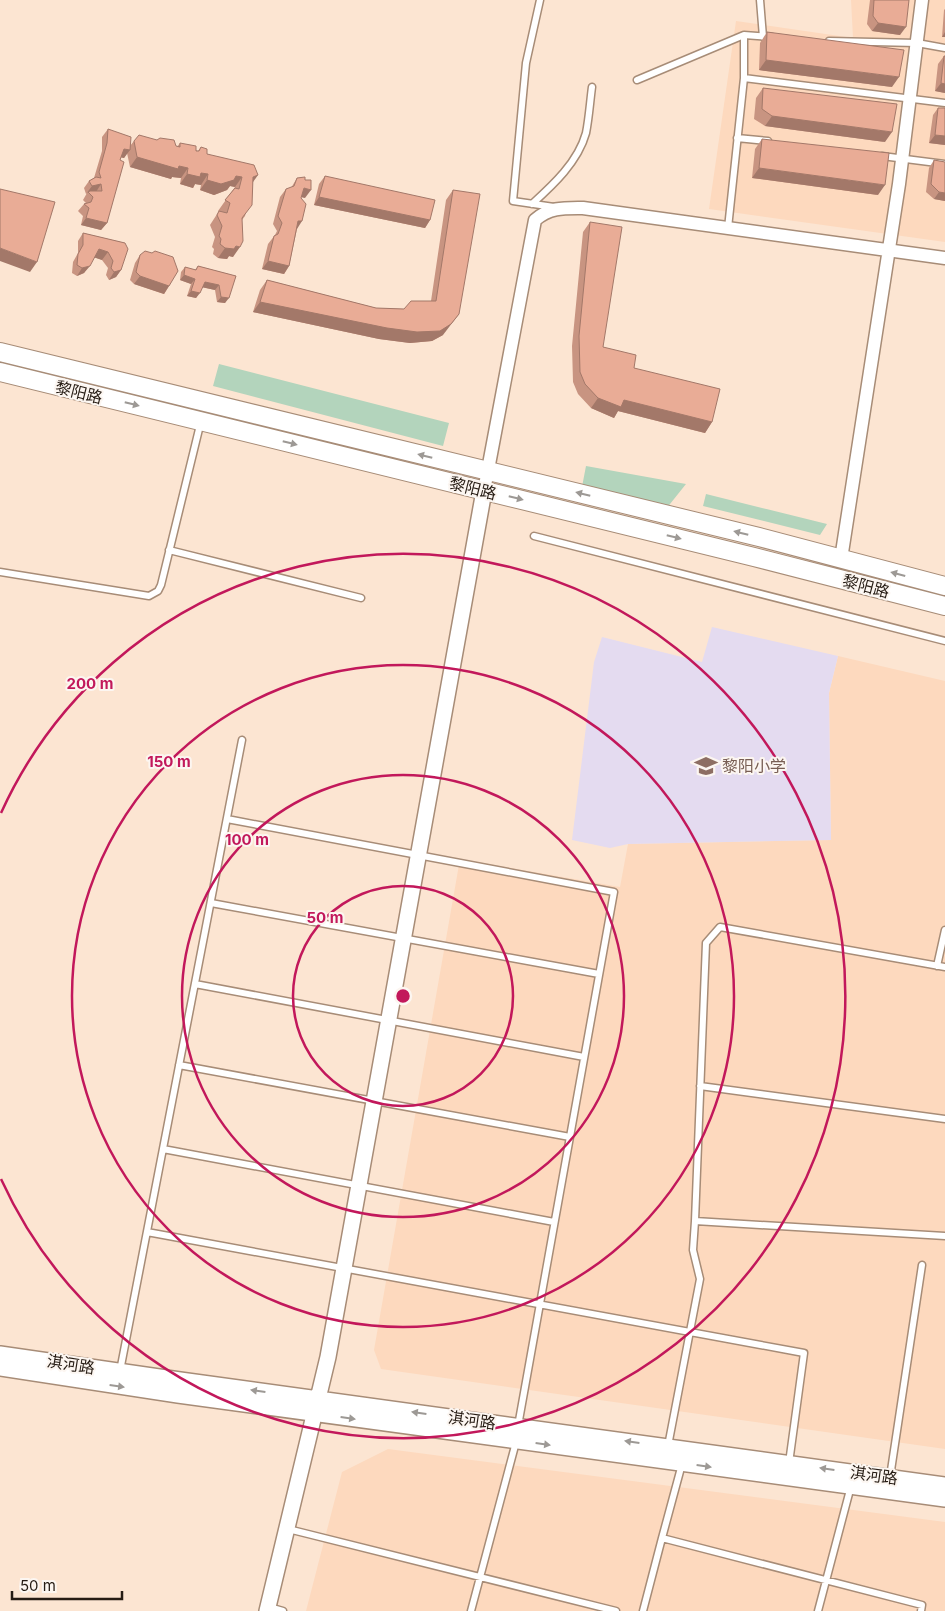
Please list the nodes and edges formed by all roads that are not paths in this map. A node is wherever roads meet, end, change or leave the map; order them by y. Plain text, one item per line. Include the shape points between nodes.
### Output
1 (540, 0) edge
2 (760, 0) edge
3 (922, 0) edge
4 (744, 35) junction
5 (764, 37) junction
6 (781, 38) edge
7 (825, 41) edge
8 (917, 44) junction
9 (945, 48) edge
10 (744, 78) junction
11 (637, 80) dead end
12 (592, 87) dead end
13 (910, 99) junction
14 (945, 103) edge
15 (738, 138) junction
16 (776, 143) edge
17 (873, 155) edge
18 (902, 158) junction
19 (945, 164) edge
20 (532, 204) junction
21 (558, 208) junction
22 (728, 228) junction
23 (889, 250) junction
24 (945, 258) edge
25 (0, 352) edge
26 (0, 372) edge
27 (201, 421) junction
28 (488, 471) junction
29 (484, 491) junction
30 (534, 536) dead end
31 (170, 550) junction
32 (841, 559) junction
33 (0, 572) edge
34 (945, 586) edge
35 (361, 598) dead end
36 (945, 606) edge
37 (945, 641) edge
38 (242, 740) dead end
39 (227, 819) junction
40 (418, 855) junction
41 (211, 903) junction
42 (945, 930) edge
43 (403, 938) junction
44 (937, 966) junction
45 (945, 967) edge
46 (599, 974) junction
47 (195, 984) junction
48 (388, 1020) junction
49 (584, 1057) junction
50 (179, 1065) junction
51 (700, 1086) junction
52 (374, 1101) junction
53 (945, 1119) edge
54 (570, 1137) junction
55 (163, 1149) junction
56 (358, 1186) junction
57 (695, 1221) junction
58 (554, 1222) junction
59 (147, 1232) junction
60 (945, 1236) edge
61 (922, 1265) dead end
62 (344, 1268) junction
63 (540, 1304) junction
64 (690, 1332) junction
65 (0, 1354) edge
66 (0, 1368) edge
67 (120, 1372) junction
68 (316, 1406) junction
69 (517, 1434) junction
70 (668, 1447) junction
71 (682, 1463) junction
72 (789, 1463) junction
73 (890, 1477) junction
74 (945, 1485) edge
75 (851, 1486) junction
76 (945, 1499) edge
77 (286, 1528) junction
78 (662, 1538) junction
79 (480, 1577) junction
80 (826, 1580) junction
81 (267, 1609) edge
82 (283, 1611) edge
83 (471, 1611) edge
84 (616, 1611) edge
85 (643, 1611) edge
86 (818, 1611) edge
87 (921, 1611) edge

1 - 20 lane via 526,62 513,201
2 - 5 lane
3 - 8 street
4 - 5 lane
4 - 10 lane
4 - 11 lane
5 - 6 lane
7 - 8 lane
8 - 9 lane
8 - 13 street
10 - 13 lane
10 - 15 lane
12 - 20 lane via 586,134 576,157
13 - 14 lane
13 - 18 street
15 - 16 lane
15 - 22 lane
17 - 18 lane
18 - 19 lane
18 - 23 street
20 - 21 lane
21 - 22 street via 583,208
21 - 28 street via 544,212 535,220
22 - 23 street
23 - 24 street
23 - 32 street
28 -> 25 main road, 黎阳路
26 -> 27 main road, 黎阳路
27 -> 29 main road, 黎阳路
27 - 31 lane
28 - 29 street
32 -> 28 main road, 黎阳路
29 -> 36 main road, 黎阳路
29 - 40 street
30 - 37 lane
31 - 33 lane via 161,585 150,596
31 - 35 lane
34 -> 32 main road, 黎阳路
38 - 39 lane
39 - 40 lane
39 - 41 lane
40 - 43 street
40 - 46 lane via 614,892
41 - 43 lane
41 - 47 lane
42 - 44 lane
43 - 46 lane
43 - 48 street
44 - 45 lane
44 - 51 lane via 720,927 706,943
46 - 49 lane
47 - 48 lane
47 - 50 lane
48 - 49 lane
48 - 52 street
49 - 54 lane
50 - 52 lane
50 - 55 lane
51 - 53 lane
51 - 57 lane
52 - 54 lane
52 - 56 street
54 - 58 lane
55 - 56 lane
55 - 59 lane
56 - 58 lane
56 - 62 street
57 - 60 lane
57 - 64 lane via 693,1250 700,1279
58 - 63 lane
59 - 62 lane
59 - 67 lane
61 - 73 lane
62 - 63 lane
62 - 68 street
63 - 64 lane
63 - 69 lane
64 - 70 lane
64 - 72 lane via 804,1353
65 - 67 street, 淇河路
66 -> 68 street, 淇河路
68 -> 67 street, 淇河路
68 - 69 street, 淇河路
68 - 77 street
70 -> 69 street, 淇河路
69 -> 71 street, 淇河路
69 - 79 lane
70 - 72 street, 淇河路
71 -> 75 street, 淇河路
71 - 78 lane
73 -> 72 street, 淇河路
73 - 74 street, 淇河路
75 - 76 street, 淇河路
75 - 80 lane
77 - 79 lane
77 - 81 street
78 - 80 lane
78 - 85 lane
79 - 83 lane
79 - 84 lane
80 - 86 lane
80 - 87 lane via 922,1605
81 - 82 lane

